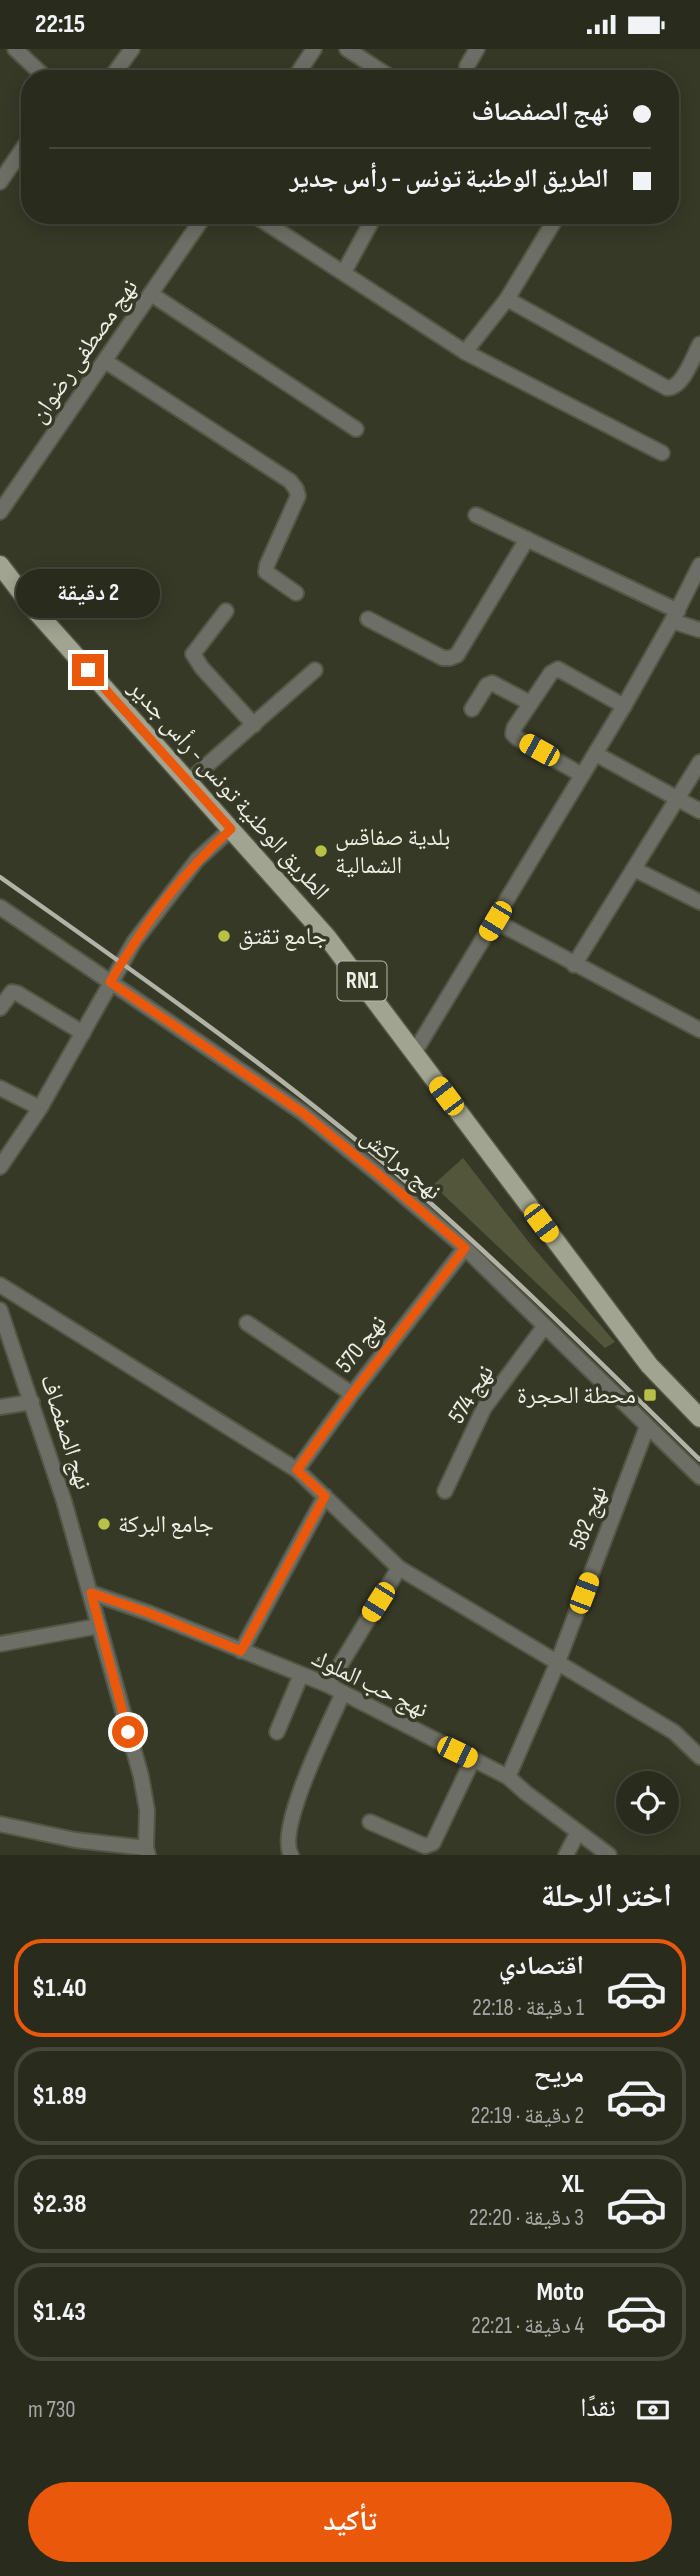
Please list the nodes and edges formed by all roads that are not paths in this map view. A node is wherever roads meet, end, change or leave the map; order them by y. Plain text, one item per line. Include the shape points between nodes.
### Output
1 (15, 49) edge
2 (132, 49) edge
3 (314, 49) edge
4 (348, 49) edge
5 (477, 49) edge
6 (467, 66) dead end
7 (37, 70) edge
8 (117, 70) edge
9 (300, 70) edge
10 (380, 70) edge
11 (21, 151) edge
12 (0, 182) edge
13 (199, 224) edge
14 (268, 224) edge
15 (370, 224) edge
16 (553, 224) edge
17 (344, 272) junction
18 (151, 294) junction
19 (507, 299) junction
20 (700, 344) edge
21 (465, 352) junction
22 (105, 361) junction
23 (356, 429) dead end
24 (662, 453) dead end
25 (0, 512) edge
26 (476, 515) dead end
27 (527, 540) junction
28 (0, 565) edge
29 (700, 565) edge
30 (296, 593) dead end
31 (226, 611) dead end
32 (675, 616) junction
33 (368, 619) dead end
34 (700, 630) edge
35 (315, 670) dead end
36 (530, 703) junction
37 (624, 706) junction
38 (472, 709) dead end
39 (254, 725) junction
40 (596, 754) junction
41 (700, 762) edge
42 (582, 775) junction
43 (189, 781) junction
44 (676, 800) junction
45 (700, 811) edge
46 (231, 829) junction
47 (634, 869) junction
48 (700, 902) edge
49 (0, 907) edge
50 (495, 921) junction
51 (575, 965) junction
52 (110, 982) junction
53 (0, 1008) edge
54 (700, 1030) edge
55 (83, 1033) junction
56 (414, 1053) junction
57 (0, 1088) edge
58 (40, 1108) junction
59 (5, 1150) edge
60 (0, 1167) edge
61 (465, 1248) junction
62 (0, 1285) edge
63 (2, 1317) edge
64 (247, 1323) dead end
65 (544, 1327) junction
66 (352, 1394) junction
67 (32, 1402) junction
68 (0, 1407) edge
69 (700, 1417) edge
70 (647, 1427) junction
71 (297, 1470) junction
72 (700, 1477) edge
73 (445, 1491) dead end
74 (325, 1496) junction
75 (399, 1568) junction
76 (91, 1593) junction
77 (99, 1626) junction
78 (0, 1643) edge
79 (241, 1651) junction
80 (556, 1664) junction
81 (300, 1675) junction
82 (328, 1685) junction
83 (343, 1693) junction
84 (277, 1732) dead end
85 (700, 1757) edge
86 (473, 1759) junction
87 (508, 1777) junction
88 (370, 1822) dead end
89 (0, 1824) edge
90 (578, 1832) junction
91 (147, 1852) edge
92 (291, 1855) edge
93 (566, 1855) edge
94 (609, 1855) edge

1 - 7 street
2 - 8 street
3 - 9 street
4 - 10 street
5 - 6 street
11 - 12 street
13 - 18 street, نهج مصطفى رضوان
14 - 17 street
15 - 17 street
16 - 19 street
17 - 21 street
18 - 22 street, نهج مصطفى رضوان
18 - 23 street
19 - 20 street via 671,389
19 - 21 street
21 - 24 street
22 - 25 street, نهج مصطفى رضوان
22 - 30 street via 290,481 298,496 266,572
26 - 27 street
27 - 32 street
27 - 33 street via 457,655 450,659
28 - 43 main road, الطريق الوطنية تونس - رأس جدير / RN1
29 - 32 street
31 - 39 street via 193,654
32 - 34 street
32 - 37 street
35 - 39 street
36 - 37 street via 558,669
36 - 38 street via 492,683
36 - 42 street via 513,734
37 - 40 street
39 - 43 street
40 - 42 street
40 - 44 street
41 - 44 street
42 - 50 street
43 - 46 main road, الطريق الوطنية تونس - رأس جدير / RN1
44 - 45 street
44 - 47 street
46 - 52 street via 182,878
46 - 56 main road, الطريق الوطنية تونس - رأس جدير / RN1 via 327,937
47 - 48 street
47 - 51 street
49 - 52 street, نهج مراكش
50 - 51 street
50 - 56 street
51 - 54 street
52 - 55 street
52 - 61 street, نهج مراكش via 303,1113
53 - 55 street via 8,995 17,993
55 - 58 street
56 - 69 main road, الطريق الوطنية تونس - رأس جدير / RN1 via 649,1365
57 - 58 street
58 - 59 street
59 - 60 street
61 - 65 street, نهج مراكش
61 - 66 street, نهج 570
62 - 71 street
63 - 67 street, نهج الصفصاف
64 - 66 street
65 - 70 street, نهج مراكش
65 - 73 street, نهج 574 via 484,1408
66 - 71 street, نهج 570
67 - 68 street
67 - 76 street, نهج الصفصاف
70 - 72 street, نهج مراكش
70 - 80 street, نهج 582
71 - 74 street
74 - 75 street
74 - 79 street
75 - 80 street
75 - 82 street
76 - 77 street, نهج الصفصاف
76 - 79 street, نهج حب الملوك
77 - 78 street
77 - 91 street, نهج الصفصاف via 141,1776
79 - 81 street, نهج حب الملوك
80 - 85 street via 674,1732
80 - 87 street, نهج 582
81 - 82 street, نهج حب الملوك
81 - 84 street
82 - 83 street, نهج حب الملوك
83 - 86 street, نهج حب الملوك
83 - 92 street via 290,1820 287,1847
86 - 87 street, نهج حب الملوك
86 - 88 street via 433,1843 425,1846
87 - 90 street, نهج حب الملوك
89 - 91 street
90 - 93 street
90 - 94 street, نهج حب الملوك

